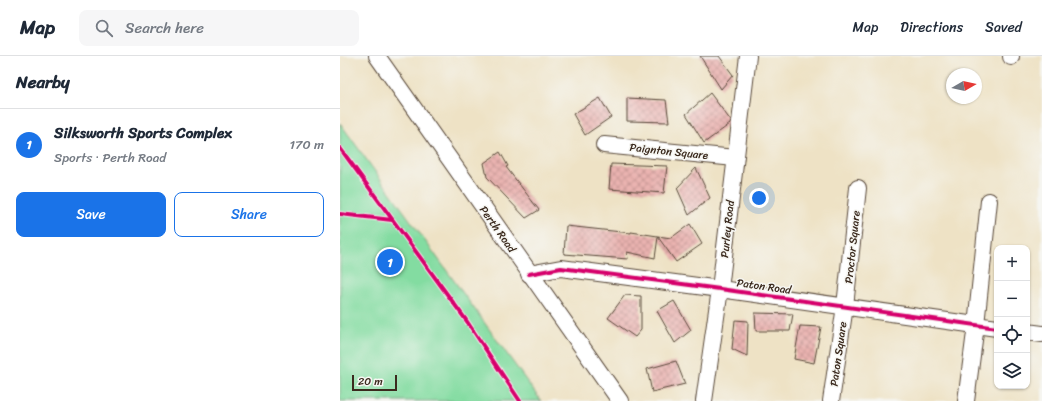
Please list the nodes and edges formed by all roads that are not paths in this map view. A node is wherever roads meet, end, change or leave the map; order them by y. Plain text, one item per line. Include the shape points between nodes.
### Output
1 (376, 56) edge
2 (748, 56) edge
3 (604, 145) dead end
4 (735, 158) junction
5 (858, 188) dead end
6 (988, 201) dead end
7 (529, 274) junction
8 (720, 289) junction
9 (845, 306) junction
10 (976, 325) junction
11 (994, 328) edge
12 (1030, 332) edge
13 (1042, 334) edge
14 (620, 401) edge
15 (704, 401) edge
16 (831, 401) edge
17 (966, 401) edge

1 - 7 street, Perth Road
2 - 4 street, Purley Road
3 - 4 street, Paignton Square
4 - 8 street, Purley Road
5 - 9 street, Proctor Square
6 - 10 street
7 - 8 street, Paton Road via 561,268
7 - 14 street, Perth Road
8 - 9 street, Paton Road
8 - 15 street, Purley Road
9 - 10 street, Paton Road
9 - 16 street, Paton Square
10 - 11 street, Paton Road
10 - 17 street
12 - 13 street

